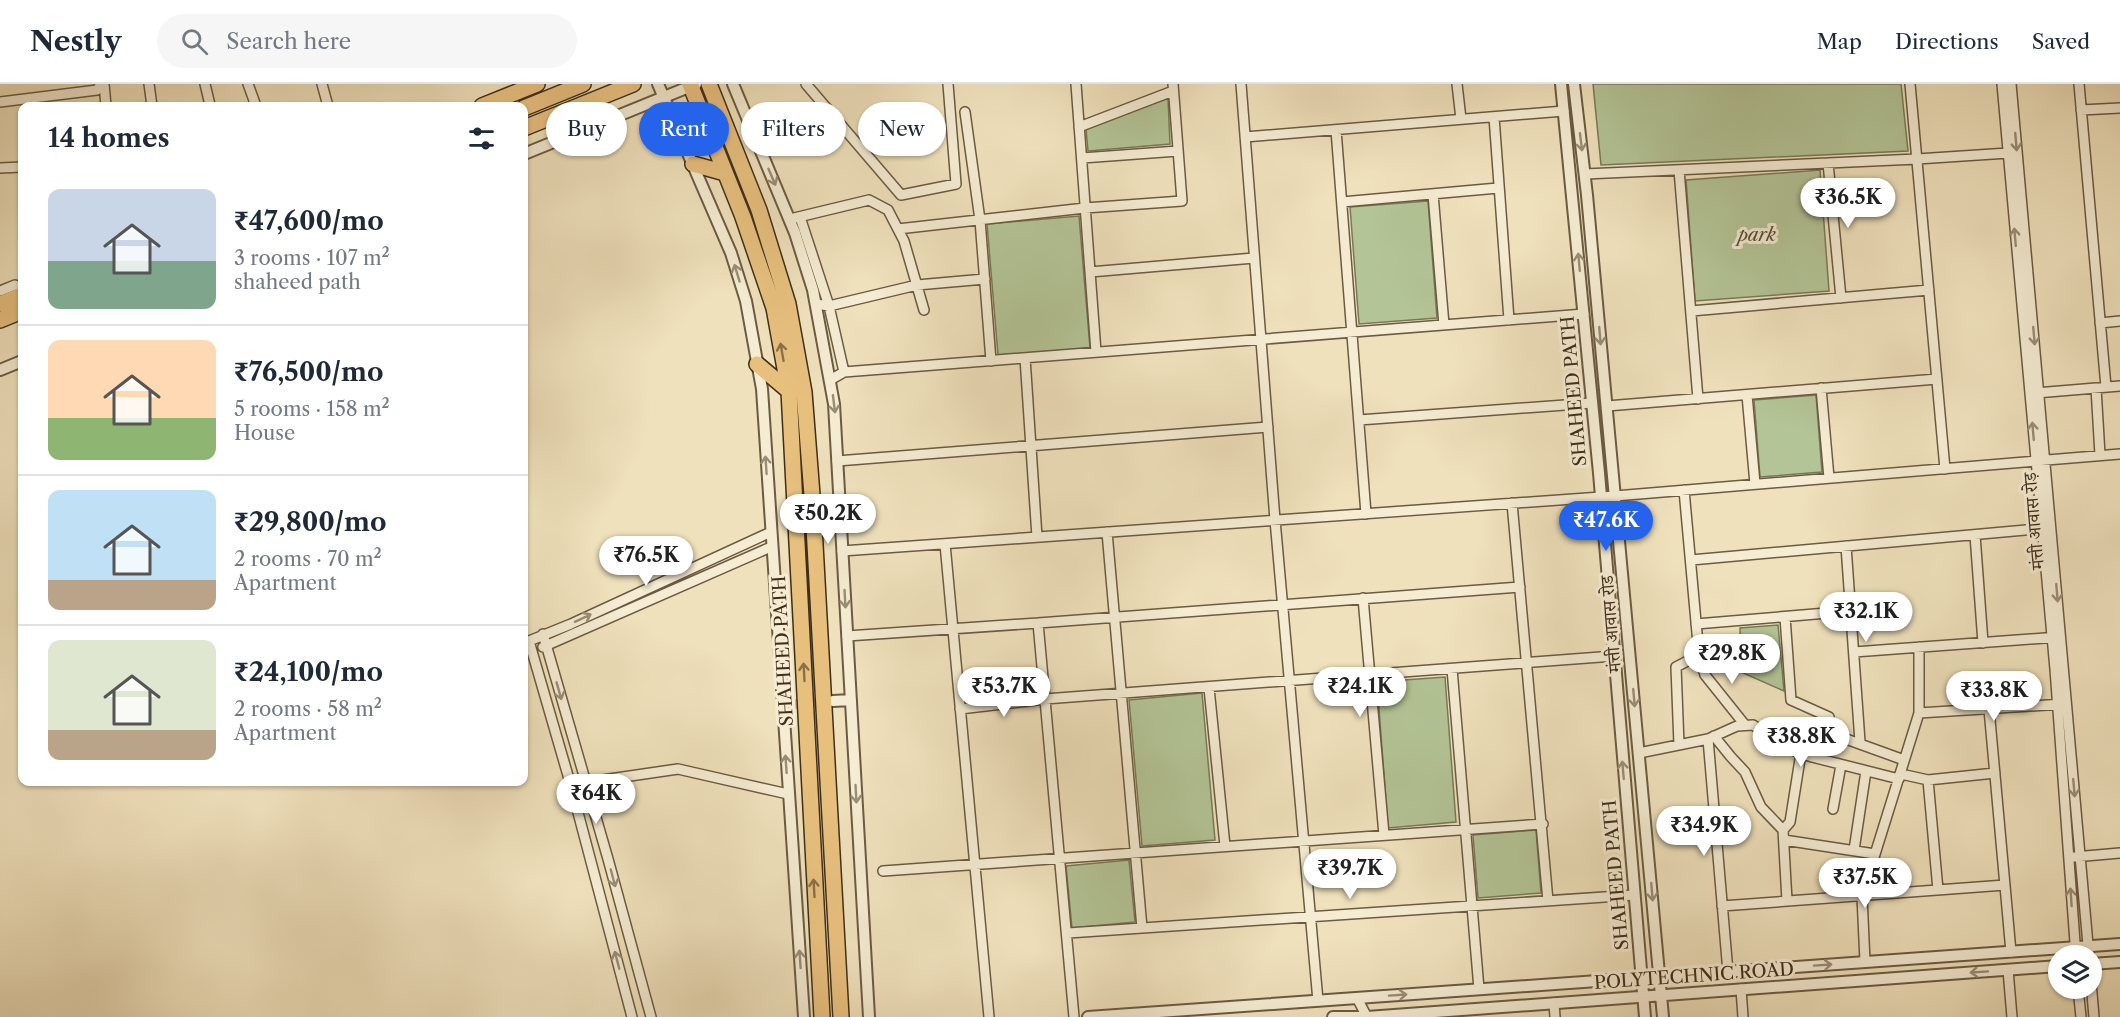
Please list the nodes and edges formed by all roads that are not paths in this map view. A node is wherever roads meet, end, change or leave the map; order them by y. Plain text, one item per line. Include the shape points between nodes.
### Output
1 (103, 84) edge
2 (149, 84) edge
3 (205, 84) edge
4 (248, 84) edge
5 (322, 84) edge
6 (537, 84) edge
7 (583, 84) edge
8 (633, 84) edge
9 (658, 84) edge
10 (709, 84) edge
11 (733, 84) edge
12 (806, 84) edge
13 (948, 84) edge
14 (1076, 84) edge
15 (1241, 84) edge
16 (1457, 84) edge
17 (1562, 84) edge
18 (1574, 84) edge
19 (1910, 84) edge
20 (2002, 84) edge
21 (2011, 84) edge
22 (2079, 84) edge
23 (692, 85) edge
24 (1173, 87) edge
25 (664, 97) junction
26 (0, 102) edge
27 (105, 102) edge
28 (151, 102) edge
29 (209, 102) edge
30 (255, 102) edge
31 (327, 102) edge
32 (492, 102) edge
33 (528, 106) edge
34 (2120, 108) edge
35 (2081, 110) junction
36 (1564, 111) junction
37 (965, 112) dead end
38 (1494, 117) junction
39 (1461, 119) junction
40 (528, 126) edge
41 (1079, 127) junction
42 (1336, 130) junction
43 (1245, 137) junction
44 (1178, 151) junction
45 (528, 152) edge
46 (2008, 153) junction
47 (1082, 158) junction
48 (1917, 159) junction
49 (1828, 163) junction
50 (693, 164) junction
51 (18, 167) edge
52 (0, 168) edge
53 (1679, 170) junction
54 (725, 173) junction
55 (1585, 174) junction
56 (1498, 188) junction
57 (1433, 194) junction
58 (1342, 202) junction
59 (1085, 208) junction
60 (795, 218) junction
61 (980, 220) junction
62 (898, 229) junction
63 (1254, 258) junction
64 (1090, 272) junction
65 (985, 279) junction
66 (917, 285) junction
67 (18, 286) edge
68 (1929, 290) junction
69 (0, 291) edge
70 (18, 297) edge
71 (1841, 298) junction
72 (0, 304) edge
73 (816, 304) junction
74 (830, 306) junction
75 (924, 310) dead end
76 (1690, 311) junction
77 (18, 313) edge
78 (1584, 314) junction
79 (0, 320) edge
80 (1509, 320) junction
81 (2120, 321) edge
82 (2100, 323) junction
83 (1444, 325) junction
84 (1352, 333) junction
85 (821, 335) junction
86 (1261, 340) junction
87 (839, 351) junction
88 (1096, 352) junction
89 (1024, 358) junction
90 (991, 361) junction
91 (18, 363) edge
92 (757, 364) junction
93 (0, 370) edge
94 (844, 372) junction
95 (1937, 379) junction
96 (830, 380) junction
97 (2120, 386) edge
98 (2101, 387) junction
99 (1821, 388) junction
100 (789, 391) junction
101 (2034, 393) junction
102 (1747, 394) junction
103 (1698, 399) junction
104 (1592, 403) junction
105 (1607, 406) junction
106 (1359, 420) junction
107 (1268, 427) junction
108 (1031, 447) junction
109 (2120, 454) edge
110 (2100, 455) junction
111 (837, 461) junction
112 (2040, 461) junction
113 (1945, 469) junction
114 (1829, 478) junction
115 (1755, 484) junction
116 (1684, 490) junction
117 (1615, 496) junction
118 (1601, 497) junction
119 (1512, 503) junction
120 (1366, 514) junction
121 (1275, 520) junction
122 (2047, 529) junction
123 (771, 532) junction
124 (1107, 532) junction
125 (1975, 535) junction
126 (1037, 537) junction
127 (945, 544) junction
128 (1846, 546) junction
129 (771, 547) junction
130 (842, 551) junction
131 (1690, 560) junction
132 (1520, 587) junction
133 (1363, 598) junction
134 (1282, 604) junction
135 (1851, 611) junction
136 (1115, 617) junction
137 (1785, 617) junction
138 (1038, 623) junction
139 (1696, 624) junction
140 (953, 629) junction
141 (543, 634) junction
142 (847, 636) junction
143 (2057, 637) junction
144 (1983, 643) junction
145 (546, 646) junction
146 (1919, 647) junction
147 (532, 652) junction
148 (1854, 652) junction
149 (1699, 655) junction
150 (1614, 656) junction
151 (1528, 663) junction
152 (1452, 669) junction
153 (1370, 676) junction
154 (1289, 682) junction
155 (1209, 688) junction
156 (1122, 694) junction
157 (1045, 699) junction
158 (851, 700) junction
159 (833, 701) tunnel mouth
160 (795, 704) tunnel mouth
161 (2062, 704) junction
162 (782, 705) junction
163 (960, 709) junction
164 (1989, 709) junction
165 (1919, 713) junction
166 (1745, 725) junction
167 (1711, 737) junction
168 (1860, 742) junction
169 (1679, 745) junction
170 (1639, 753) junction
171 (1800, 753) junction
172 (1904, 760) junction
173 (1841, 765) junction
174 (1866, 771) junction
175 (1995, 773) junction
176 (1900, 776) junction
177 (1928, 780) junction
178 (586, 782) junction
179 (571, 786) junction
180 (788, 794) junction
181 (1833, 810) dead end
182 (1542, 824) junction
183 (1465, 830) junction
184 (1384, 835) junction
185 (1784, 835) junction
186 (1304, 841) junction
187 (1225, 846) junction
188 (1854, 850) junction
189 (1136, 853) junction
190 (2120, 853) edge
191 (1875, 854) junction
192 (2080, 856) junction
193 (2069, 857) junction
194 (1061, 858) junction
195 (975, 864) junction
196 (882, 871) dead end
197 (2005, 885) junction
198 (1938, 890) junction
199 (1634, 896) junction
200 (1862, 896) junction
201 (1548, 901) junction
202 (1787, 901) junction
203 (1472, 906) junction
204 (1722, 906) junction
205 (1311, 916) junction
206 (1142, 928) junction
207 (1068, 933) junction
208 (2120, 944) edge
209 (2075, 945) edge
210 (2087, 945) edge
211 (2102, 948) edge
212 (2048, 951) edge
213 (2011, 952) junction
214 (1865, 962) junction
215 (2120, 962) edge
216 (2102, 963) edge
217 (2048, 967) edge
218 (2008, 970) junction
219 (1728, 972) junction
220 (1659, 977) junction
221 (1642, 978) junction
222 (1741, 989) junction
223 (1479, 990) junction
224 (1661, 995) junction
225 (1643, 996) junction
226 (1357, 998) junction
227 (2080, 999) edge
228 (2092, 999) edge
229 (1318, 1001) junction
230 (1554, 1003) junction
231 (1511, 1005) junction
232 (822, 1013) edge
233 (840, 1013) edge
234 (632, 1017) edge
235 (651, 1017) edge
236 (804, 1017) edge
237 (869, 1017) edge
238 (989, 1017) edge
239 (1074, 1017) edge
240 (1088, 1017) edge
241 (1333, 1017) edge
242 (1367, 1017) edge
243 (1512, 1017) edge
244 (1555, 1017) edge
245 (1645, 1017) edge
246 (1663, 1017) edge
247 (1743, 1017) edge
248 (2012, 1017) edge
249 (2081, 1017) edge
250 (2094, 1017) edge

1 - 26 street via 97,90
1 - 27 street
2 - 28 street
3 - 29 street
4 - 30 street
5 - 31 street
6 - 32 highway
7 - 33 highway
8 - 40 highway
9 - 25 street
10 - 233 highway, SHAHEED PATH via 772,252 788,304 804,392
11 -> 60 street
12 - 13 street via 901,195 956,184
14 - 41 street
15 - 43 street
16 - 39 street
17 - 36 street, SHAHEED PATH
18 -> 55 street, मंत्ती आवास रोड
19 - 48 street
20 - 46 street
21 -> 101 street, मंत्ती आवास रोड़
22 - 35 street
23 - 25 street
23 - 54 highway, SHAHEED PATH
24 - 41 street
24 - 44 street
25 - 45 street
25 - 50 street
34 - 35 street
35 - 82 street
36 - 38 street
78 -> 36 street, SHAHEED PATH
37 - 61 street
38 - 39 street
38 - 56 street
39 - 42 street
41 - 47 street
42 - 43 street
42 - 58 street
43 - 63 street
44 - 47 street
44 - 59 street via 1182,201
46 - 48 street
101 -> 46 street
47 - 59 street
48 - 49 street
48 - 68 street
49 - 53 street
49 - 71 street
50 - 54 highway
92 -> 50 street via 746,301 731,253
51 - 52 street
53 - 55 street
53 - 76 street
100 -> 54 highway, SHAHEED PATH via 774,308
55 -> 105 street, मंत्ती आवास रोड
56 - 57 street
56 - 80 street
57 - 58 street
57 - 83 street
58 - 84 street
59 - 61 street
59 - 64 street
60 - 62 street via 869,200 888,210
60 - 73 street
60 - 74 street
61 - 62 street
61 - 65 street
62 - 66 street
63 - 64 street
63 - 86 street
64 - 88 street
65 - 66 street
65 - 90 street
66 - 74 street
66 - 75 street
67 - 69 street
68 - 71 street
68 - 95 street
70 - 72 highway
71 - 76 street
73 - 74 street
73 - 85 street
74 - 87 street
76 - 103 street
77 - 79 highway
78 - 80 street
78 - 104 street, SHAHEED PATH
80 - 83 street
81 - 82 street
82 - 98 street
83 - 84 street
84 - 86 street
84 - 106 street
85 - 87 street
85 - 96 street
86 - 88 street
86 - 107 street
87 - 94 street
88 - 89 street
89 - 90 street
89 - 108 street
90 - 94 street
91 - 93 street
92 - 100 highway
123 -> 92 street
94 - 96 street
95 - 99 street
95 - 113 street
96 -> 111 street
97 - 98 street
98 - 101 street
98 - 110 street
99 - 102 street
99 - 114 street
232 -> 100 highway, SHAHEED PATH
101 - 112 street, मंत्ती आवास रोड़
102 - 103 street
102 - 115 street
103 - 105 street
104 - 106 street
104 - 118 street, SHAHEED PATH
105 - 117 street, मंत्ती आवास रोड
106 - 120 street
107 - 108 street
107 - 121 street
108 - 111 street
108 - 126 street
109 - 110 street
110 - 112 street
111 - 130 street
112 - 113 street
112 - 122 street, मंत्ती आवास रोड़
113 - 114 street
114 - 115 street
115 - 116 street
116 - 117 street
116 - 131 street
117 - 118 street
117 -> 170 street, मंत्ती आवास रोड
118 - 119 street
118 - 150 street, SHAHEED PATH
119 - 120 street
119 - 132 street
120 - 121 street
121 - 124 street
121 - 134 street
122 - 125 street
122 - 143 street, मंत्ती आवास रोड़
123 - 129 street
141 -> 123 street
124 - 126 street
124 - 136 street
125 - 128 street
125 - 144 street
126 - 127 street
127 - 130 street
127 - 140 street
128 - 131 street
128 - 135 street
129 - 145 street
129 - 162 street
130 -> 142 street
131 - 139 street
132 - 133 street
132 - 151 street
133 - 134 street
133 - 153 street
134 - 136 street
134 - 154 street
135 - 137 street
135 - 148 street
136 - 138 street
136 - 156 street
137 - 139 street
137 - 168 street via 1791,700 1829,717 1824,730
138 - 140 street
138 - 157 street
139 - 149 street
140 - 142 street
140 - 163 street
141 - 145 street
141 - 147 street via 529,640
142 - 158 street
143 - 144 street
143 - 161 street, मंत्ती आवास रोड़
144 - 146 street
145 - 147 street
145 -> 178 street
146 - 148 street
146 - 165 street
147 - 179 street
148 - 168 street
149 - 166 street via 1705,675
149 - 169 street via 1676,667
150 - 151 street
199 -> 150 street, SHAHEED PATH
151 - 152 street
151 - 182 street
152 - 153 street
152 - 183 street
153 - 154 street
153 - 184 street
154 - 155 street
154 - 186 street
155 - 156 street
155 - 187 street
156 - 157 street
156 - 189 street
157 - 163 street
157 - 194 street
158 - 159 street
158 -> 237 street
160 - 162 street
161 - 164 street
161 -> 192 street, मंत्ती आवास रोड़
161 - 193 street
180 -> 162 street
163 - 195 street
164 - 165 street
164 - 175 street
165 - 172 street
166 - 167 street
166 - 171 street via 1753,725
167 - 169 street
167 - 185 street via 1745,772 1761,807
167 - 204 street
168 - 172 street
169 - 170 street
170 -> 220 street, मंत्ती आवास रोड
171 - 173 street
171 - 185 street via 1790,822
172 - 176 street
173 - 174 street
173 - 181 street
174 - 176 street
174 - 188 street
175 - 177 street
175 - 197 street
176 - 177 street
176 - 191 street
177 - 198 street
178 - 179 street
178 - 180 street via 678,769
178 -> 235 street
234 -> 179 street
236 -> 180 street
182 - 183 street
182 - 201 street
183 - 184 street
183 - 203 street
184 - 186 street
185 - 188 street
185 - 202 street
186 - 187 street
186 - 205 street
187 - 189 street
188 - 191 street
189 - 194 street
189 - 206 street
190 - 192 street
191 - 200 street
192 - 193 street
192 - 210 street, मंत्ती आवास रोड़
209 -> 193 street
194 - 195 street
194 - 207 street
195 - 196 street
195 - 238 street
197 - 198 street
197 - 213 street
198 - 200 street
199 - 201 street
199 - 221 street, SHAHEED PATH
200 - 202 street
200 - 214 street
201 - 203 street
202 - 204 street
203 - 205 street
203 - 223 street
204 - 219 street
205 - 206 street
205 - 229 street
206 - 207 street
207 - 239 street
208 - 211 street
212 - 213 street
213 - 214 street
219 -> 214 street
215 - 216 street
217 - 218 street, POLYTECHNIC ROAD
218 -> 222 street, POLYTECHNIC ROAD
218 - 248 street
219 - 220 street
220 - 221 street
220 - 224 street, मंत्ती आवास रोड
221 - 223 street
221 - 225 street, SHAHEED PATH
222 - 224 street, POLYTECHNIC ROAD
222 - 247 street
226 -> 223 street
224 - 225 street, POLYTECHNIC ROAD
224 - 246 street, मंत्ती आवास रोड
225 - 230 street, POLYTECHNIC ROAD
225 - 245 street, SHAHEED PATH
226 - 229 street
226 - 242 street
227 - 249 street
228 - 250 street
229 - 240 street
230 - 231 street, POLYTECHNIC ROAD
230 - 244 street
231 - 242 street, POLYTECHNIC ROAD
231 - 243 street
241 - 242 street, POLYTECHNIC ROAD

